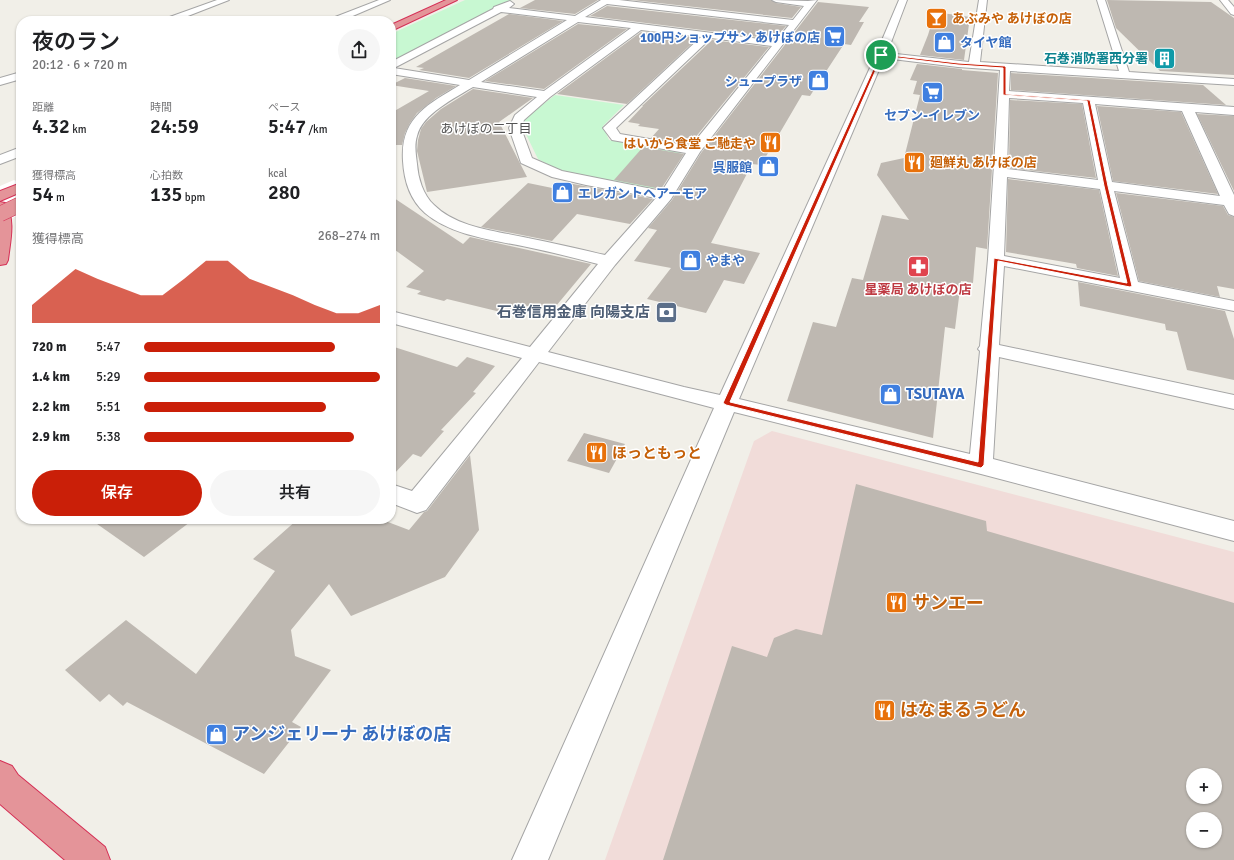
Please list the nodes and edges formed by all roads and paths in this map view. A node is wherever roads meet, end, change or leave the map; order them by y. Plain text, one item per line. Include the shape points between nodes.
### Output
1 (225, 0) edge
2 (386, 0) edge
3 (453, 0) edge
4 (518, 0) edge
5 (606, 0) edge
6 (776, 0) edge
7 (903, 0) edge
8 (984, 0) edge
9 (1101, 0) edge
10 (1224, 0) edge
11 (811, 2) edge
12 (497, 10) junction
13 (1234, 12) edge
14 (182, 16) edge
15 (346, 16) edge
16 (575, 19) junction
17 (795, 23) junction
18 (396, 26) edge
19 (640, 26) junction
20 (709, 35) junction
21 (778, 44) junction
22 (881, 55) junction
23 (396, 63) edge
24 (974, 65) junction
25 (1005, 67) junction
26 (396, 72) edge
27 (1125, 75) junction
28 (16, 76) edge
29 (0, 82) edge
30 (1234, 82) edge
31 (468, 83) junction
32 (1004, 94) junction
33 (546, 95) junction
34 (1088, 100) junction
35 (1188, 108) junction
36 (1234, 111) edge
37 (694, 151) junction
38 (16, 153) edge
39 (0, 160) edge
40 (1001, 172) junction
41 (1106, 186) junction
42 (16, 189) edge
43 (666, 196) junction
44 (0, 197) edge
45 (1233, 205) edge
46 (0, 206) edge
47 (16, 206) edge
48 (0, 214) edge
49 (996, 259) junction
50 (0, 260) edge
51 (608, 261) junction
52 (1130, 286) junction
53 (1234, 306) edge
54 (396, 318) edge
55 (988, 349) junction
56 (534, 354) junction
57 (1234, 402) edge
58 (726, 403) junction
59 (981, 465) junction
60 (396, 495) edge
61 (1234, 531) edge
62 (2, 785) edge
63 (92, 860) edge
64 (530, 860) edge

1 - 14 street
2 - 15 street
3 - 18 highway
4 - 12 street
5 - 16 street
5 - 17 street
6 - 11 street
7 - 22 street
8 - 24 street
9 - 27 street
10 - 13 street
11 - 17 street
12 - 16 street
12 - 23 street
16 - 19 street
16 - 31 street
17 - 21 street
19 - 20 street
19 - 33 street
20 - 21 street
20 - 37 street via 609,128 616,137
21 - 37 street
22 - 24 street
22 - 58 street
24 - 25 street
25 - 27 street
25 - 32 street
26 - 31 street
27 - 30 street
28 - 29 street
31 - 33 street
31 - 51 street via 437,104 419,120 411,132 408,145 411,174 418,196 430,210 471,230
32 - 34 street
32 - 40 street
33 - 43 street via 519,118 515,128 526,160 564,176
34 - 35 street
34 - 41 street
35 - 36 street
35 - 45 street
37 - 43 street
38 - 39 street
40 - 41 street
40 - 49 street
41 - 45 street
41 - 52 street
42 - 44 highway
43 - 51 street
46 - 50 highway via 3,230
47 - 48 highway, bridge
49 - 52 street
49 - 55 street
51 - 56 street
52 - 53 street
54 - 56 street
55 - 57 street
55 - 59 street
56 - 58 street
56 - 60 street via 417,503
58 - 59 street
58 - 64 street
59 - 61 street
62 - 63 highway

